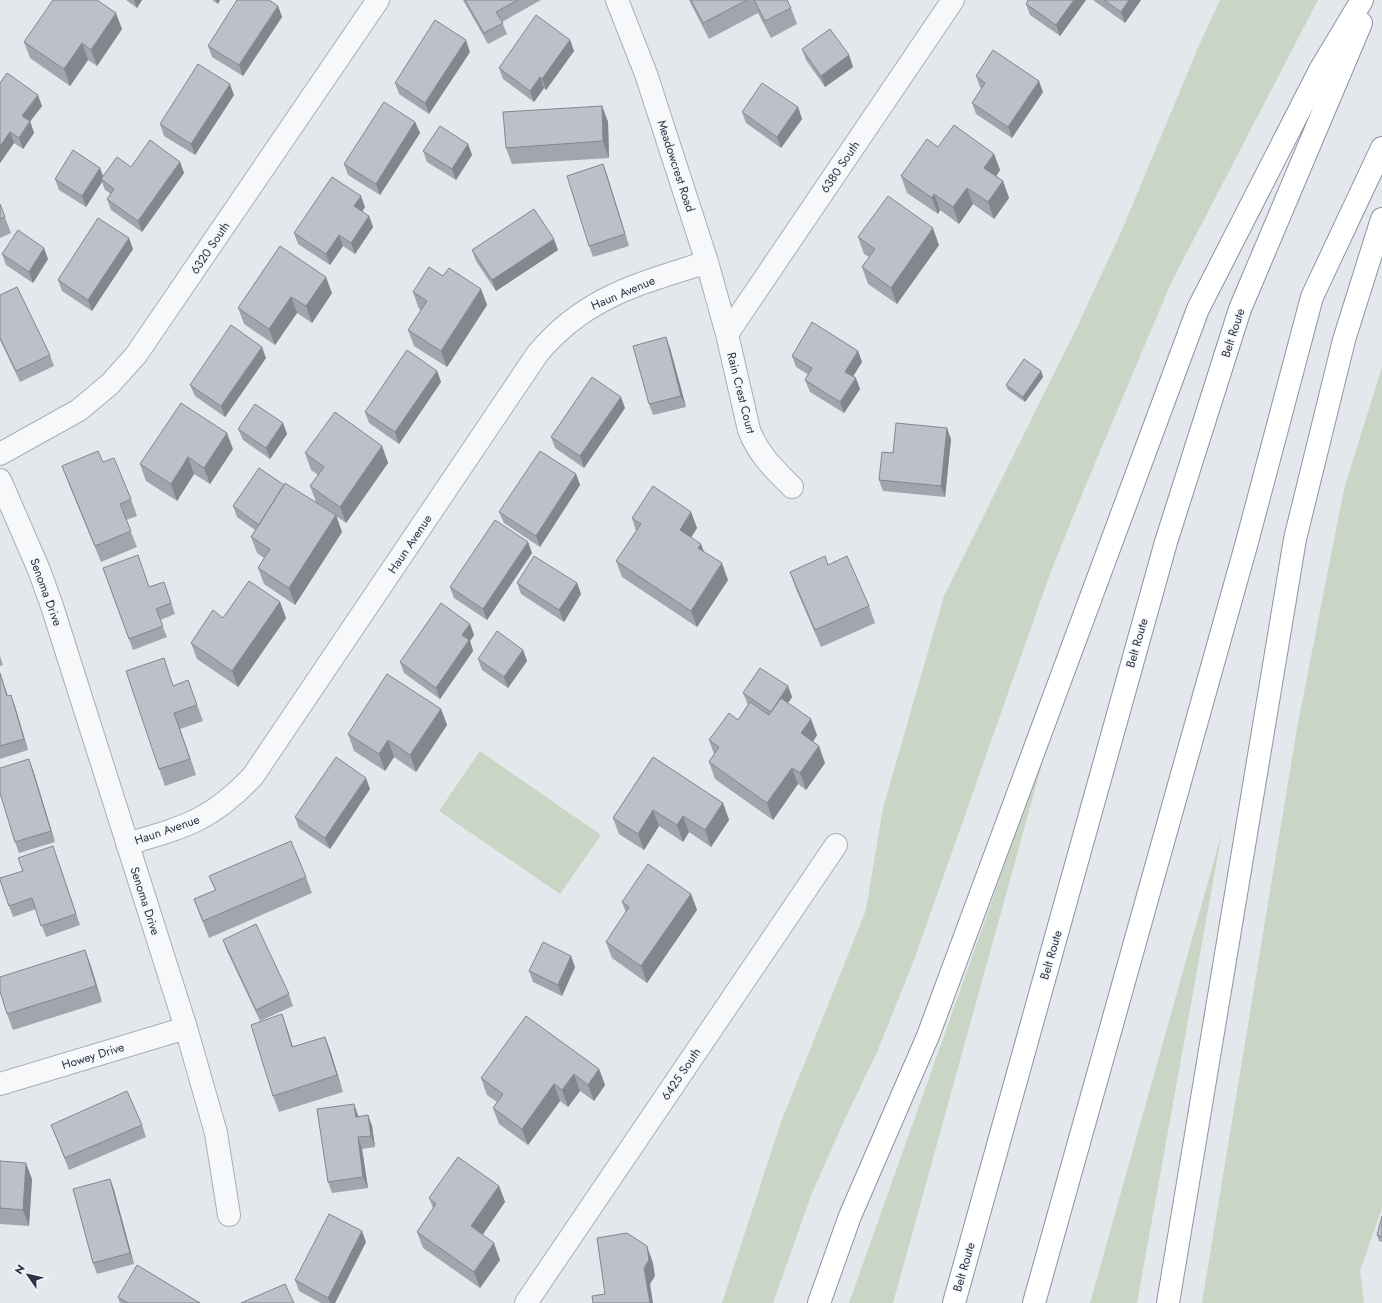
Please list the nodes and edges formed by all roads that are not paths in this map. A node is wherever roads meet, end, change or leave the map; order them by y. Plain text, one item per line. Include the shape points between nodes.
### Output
1 (378, 0) edge
2 (617, 0) edge
3 (953, 0) edge
4 (1362, 0) edge
5 (1371, 0) edge
6 (1382, 148) edge
7 (1382, 219) edge
8 (707, 262) junction
9 (727, 334) junction
10 (0, 454) edge
11 (0, 480) edge
12 (792, 487) dead end
13 (128, 844) junction
14 (836, 845) dead end
15 (186, 1028) junction
16 (0, 1084) edge
17 (229, 1215) dead end
18 (526, 1303) edge
19 (819, 1303) edge
20 (954, 1303) edge
21 (1034, 1303) edge
22 (1168, 1303) edge

1 - 10 street, 6320 South via 136,355 110,384 80,410
2 - 8 street, Meadowcrest Road via 646,74
3 - 9 street, 6380 South
4 - 19 highway via 1320,70 1198,309 928,1036 850,1216
5 - 20 highway, Belt Route via 1240,309 1161,557
6 - 21 highway via 1312,297 1247,542
7 - 22 highway via 1344,340 1295,539
8 - 9 street, Meadowcrest Road
8 - 13 street, Haun Avenue via 647,282 604,300 580,313 552,336 252,776 227,801 196,822
9 - 12 street, Rain Crest Court via 754,444
11 - 13 street, Senoma Drive via 52,606
13 - 15 street, Senoma Drive
14 - 18 street, 6425 South
15 - 16 street, Howey Drive
15 - 17 street, Senoma Drive via 216,1133

